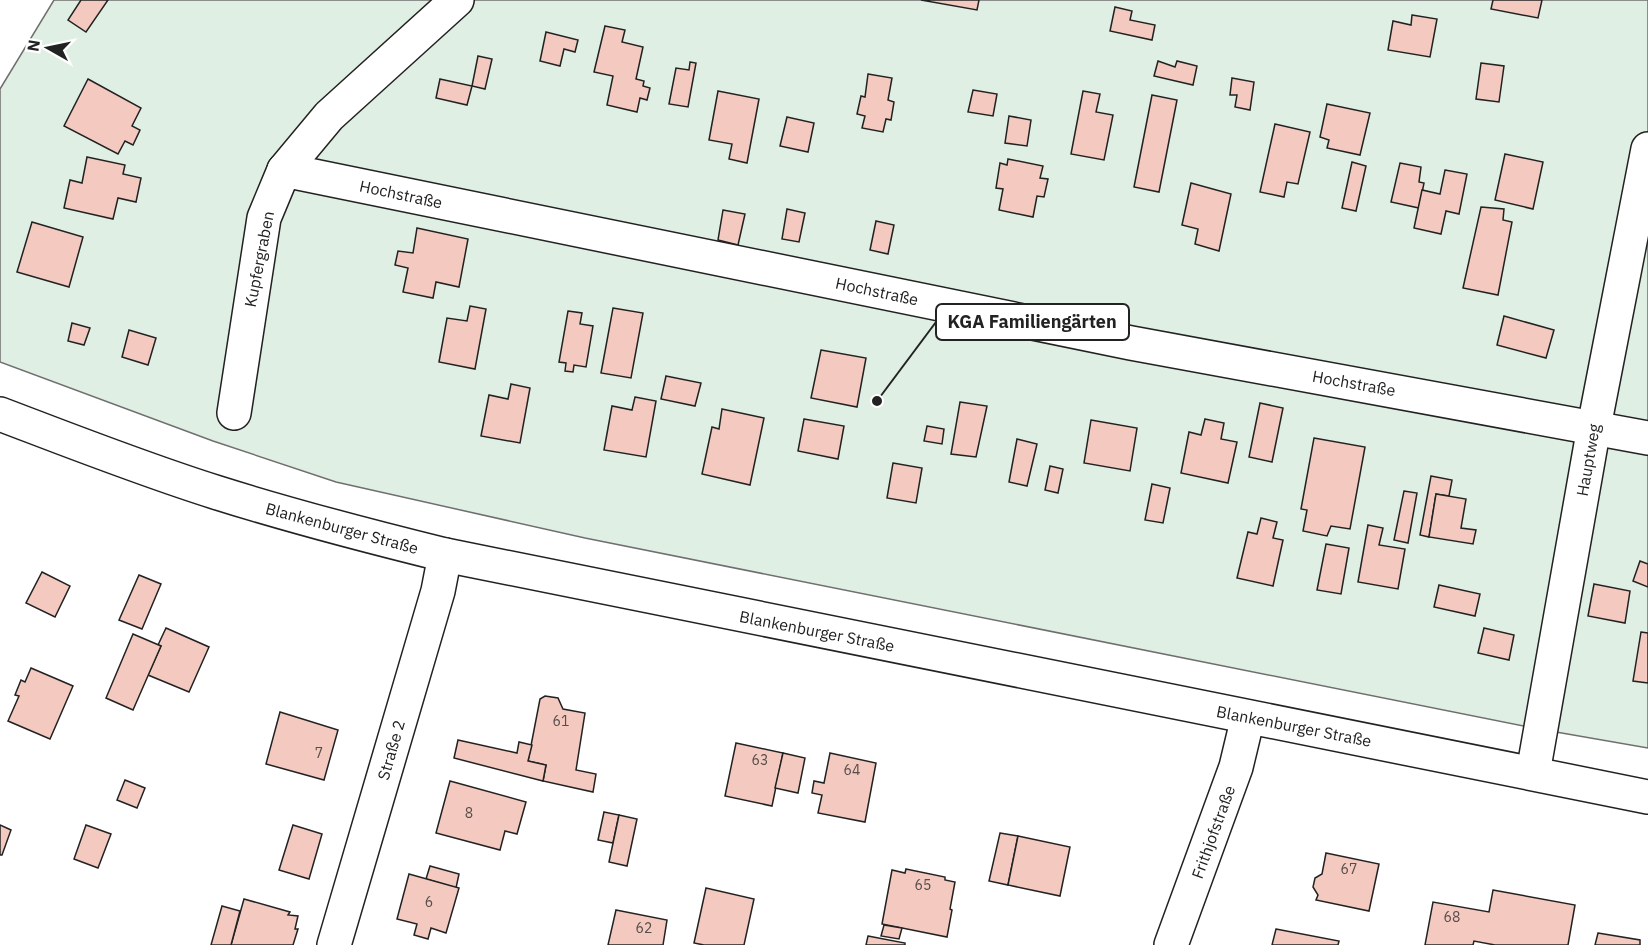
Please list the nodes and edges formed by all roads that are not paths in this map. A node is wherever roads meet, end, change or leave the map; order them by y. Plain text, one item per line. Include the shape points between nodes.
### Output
1 (457, 0) edge
2 (1648, 148) edge
3 (284, 170) junction
4 (234, 413) dead end
5 (0, 414) edge
6 (1594, 427) junction
7 (1648, 438) edge
8 (445, 555) junction
9 (1248, 717) junction
10 (1533, 773) junction
11 (1648, 796) edge
12 (334, 945) edge
13 (1171, 945) edge

1 - 3 main road, Kupfergraben via 329,116
2 - 6 main road, Hauptweg
3 - 4 main road, Kupfergraben via 264,218
3 - 6 main road, Hochstraße via 1119,340
5 - 8 main road, Blankenburger Straße via 216,493
6 - 7 main road, Hochstraße
6 - 10 main road, Hauptweg
8 - 9 main road, Blankenburger Straße
8 - 12 main road, Straße 2 via 438,591
9 - 10 main road, Blankenburger Straße
9 - 13 main road, Frithjofstraße via 1236,767
10 - 11 main road, Blankenburger Straße

